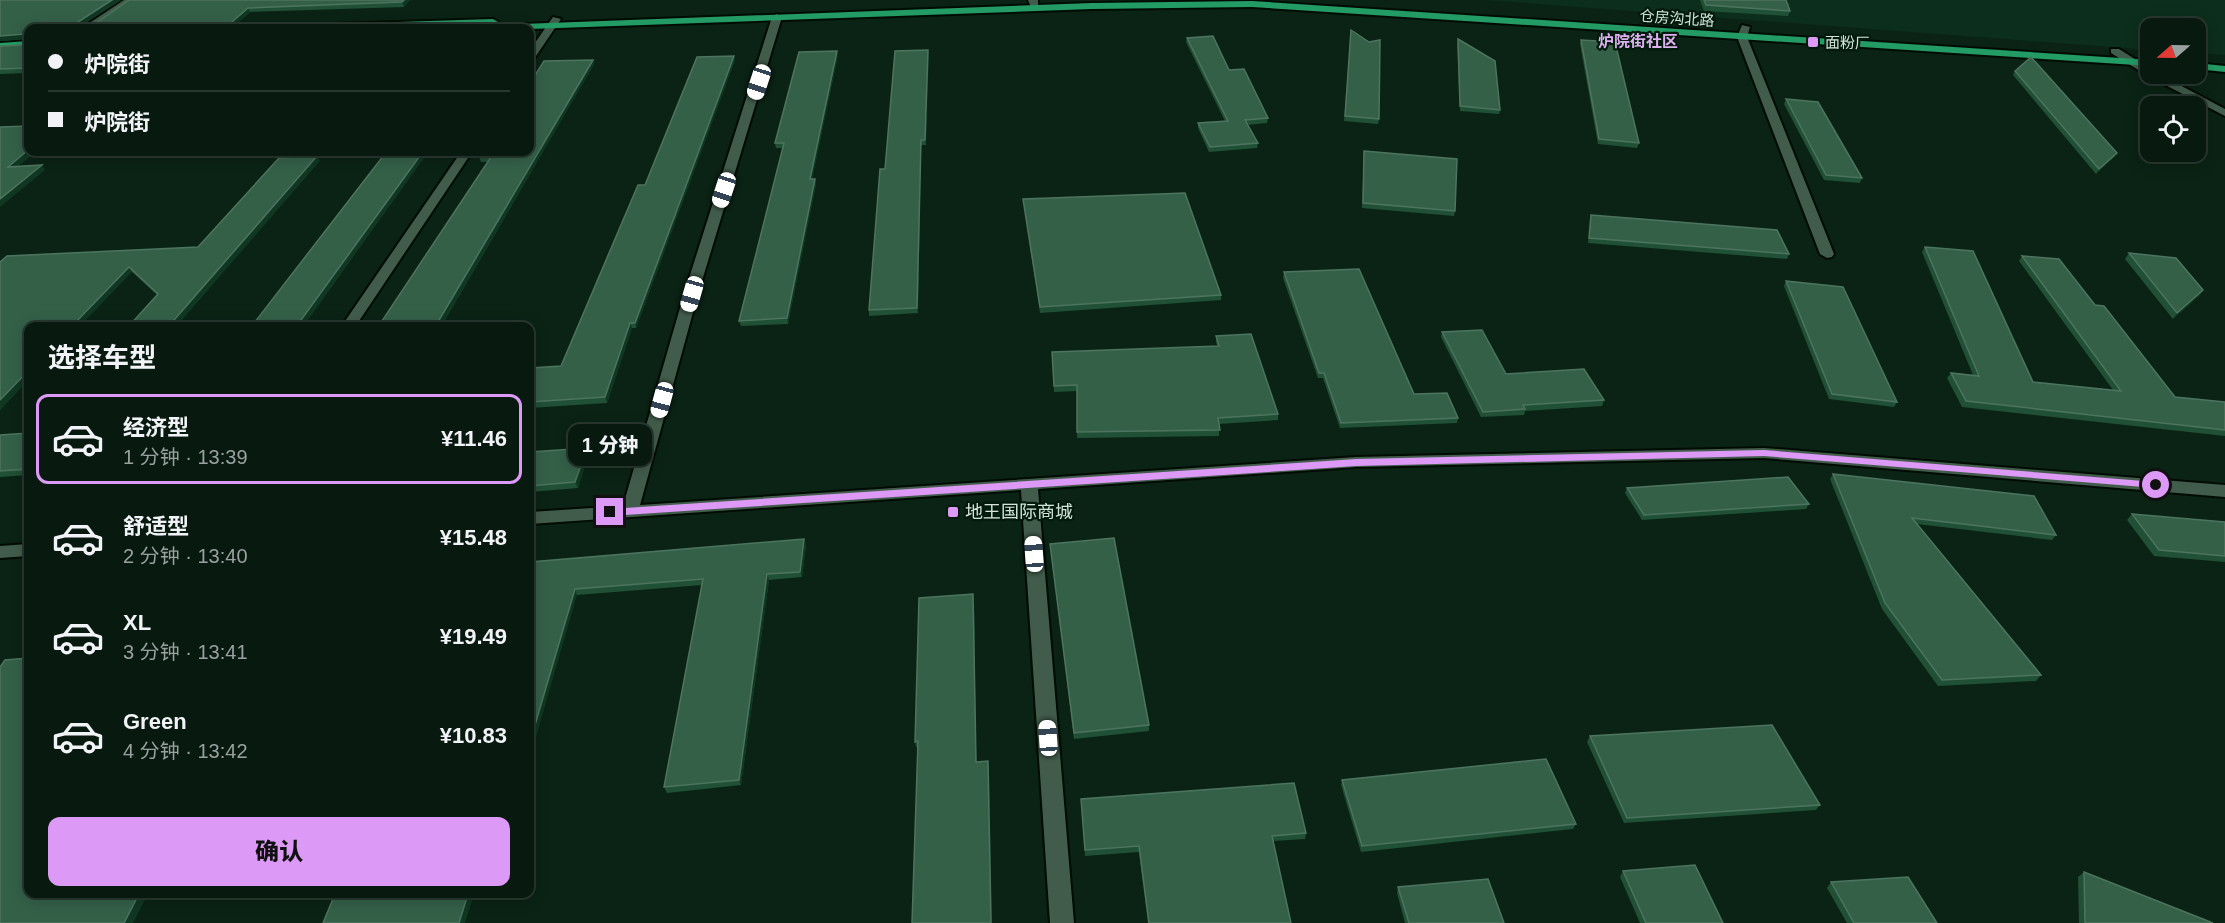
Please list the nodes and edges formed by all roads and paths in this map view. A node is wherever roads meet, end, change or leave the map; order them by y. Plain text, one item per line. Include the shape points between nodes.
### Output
1 (130, 0) edge
2 (1052, 0) edge
3 (1327, 0) edge
4 (1015, 3) edge
5 (1033, 3) edge
6 (777, 17) junction
7 (553, 23) junction
8 (93, 24) edge
9 (503, 24) edge
10 (534, 24) edge
11 (1744, 32) junction
12 (24, 38) edge
13 (0, 39) edge
14 (24, 44) edge
15 (0, 46) edge
16 (534, 51) edge
17 (2115, 51) junction
18 (2140, 53) edge
19 (2206, 58) edge
20 (2225, 59) edge
21 (2129, 61) junction
22 (2140, 62) edge
23 (2140, 67) edge
24 (2206, 67) edge
25 (2225, 69) edge
26 (2172, 84) edge
27 (2225, 113) edge
28 (463, 156) edge
29 (1827, 254) dead end
30 (351, 322) edge
31 (1029, 484) junction
32 (2225, 491) edge
33 (630, 511) junction
34 (534, 518) edge
35 (24, 551) edge
36 (3, 556) edge
37 (1062, 923) edge

1 - 8 street
2 - 5 main road, 仓房沟北路
3 - 11 main road, 仓房沟北路
4 - 5 main road, 仓房沟北路
4 - 6 main road, 仓房沟北路
4 - 7 main road, 仓房沟北路
5 - 11 main road, 仓房沟北路 via 1252,4
6 - 7 main road, 仓房沟北路
6 - 33 street
7 - 9 main road, 仓房沟北路
7 - 10 main road, 仓房沟北路
7 - 16 street
11 - 17 main road, 仓房沟北路
11 - 21 main road, 仓房沟北路
11 - 29 street
12 - 13 main road
14 - 15 main road
17 - 18 main road, 仓房沟北路
17 - 21 street
19 - 20 main road
21 - 22 main road, 仓房沟北路
21 - 23 street
24 - 25 main road
26 - 27 street
28 - 30 street
31 - 32 street via 1356,462 1764,453
31 - 33 street
31 - 37 street
33 - 34 street
35 - 36 street

